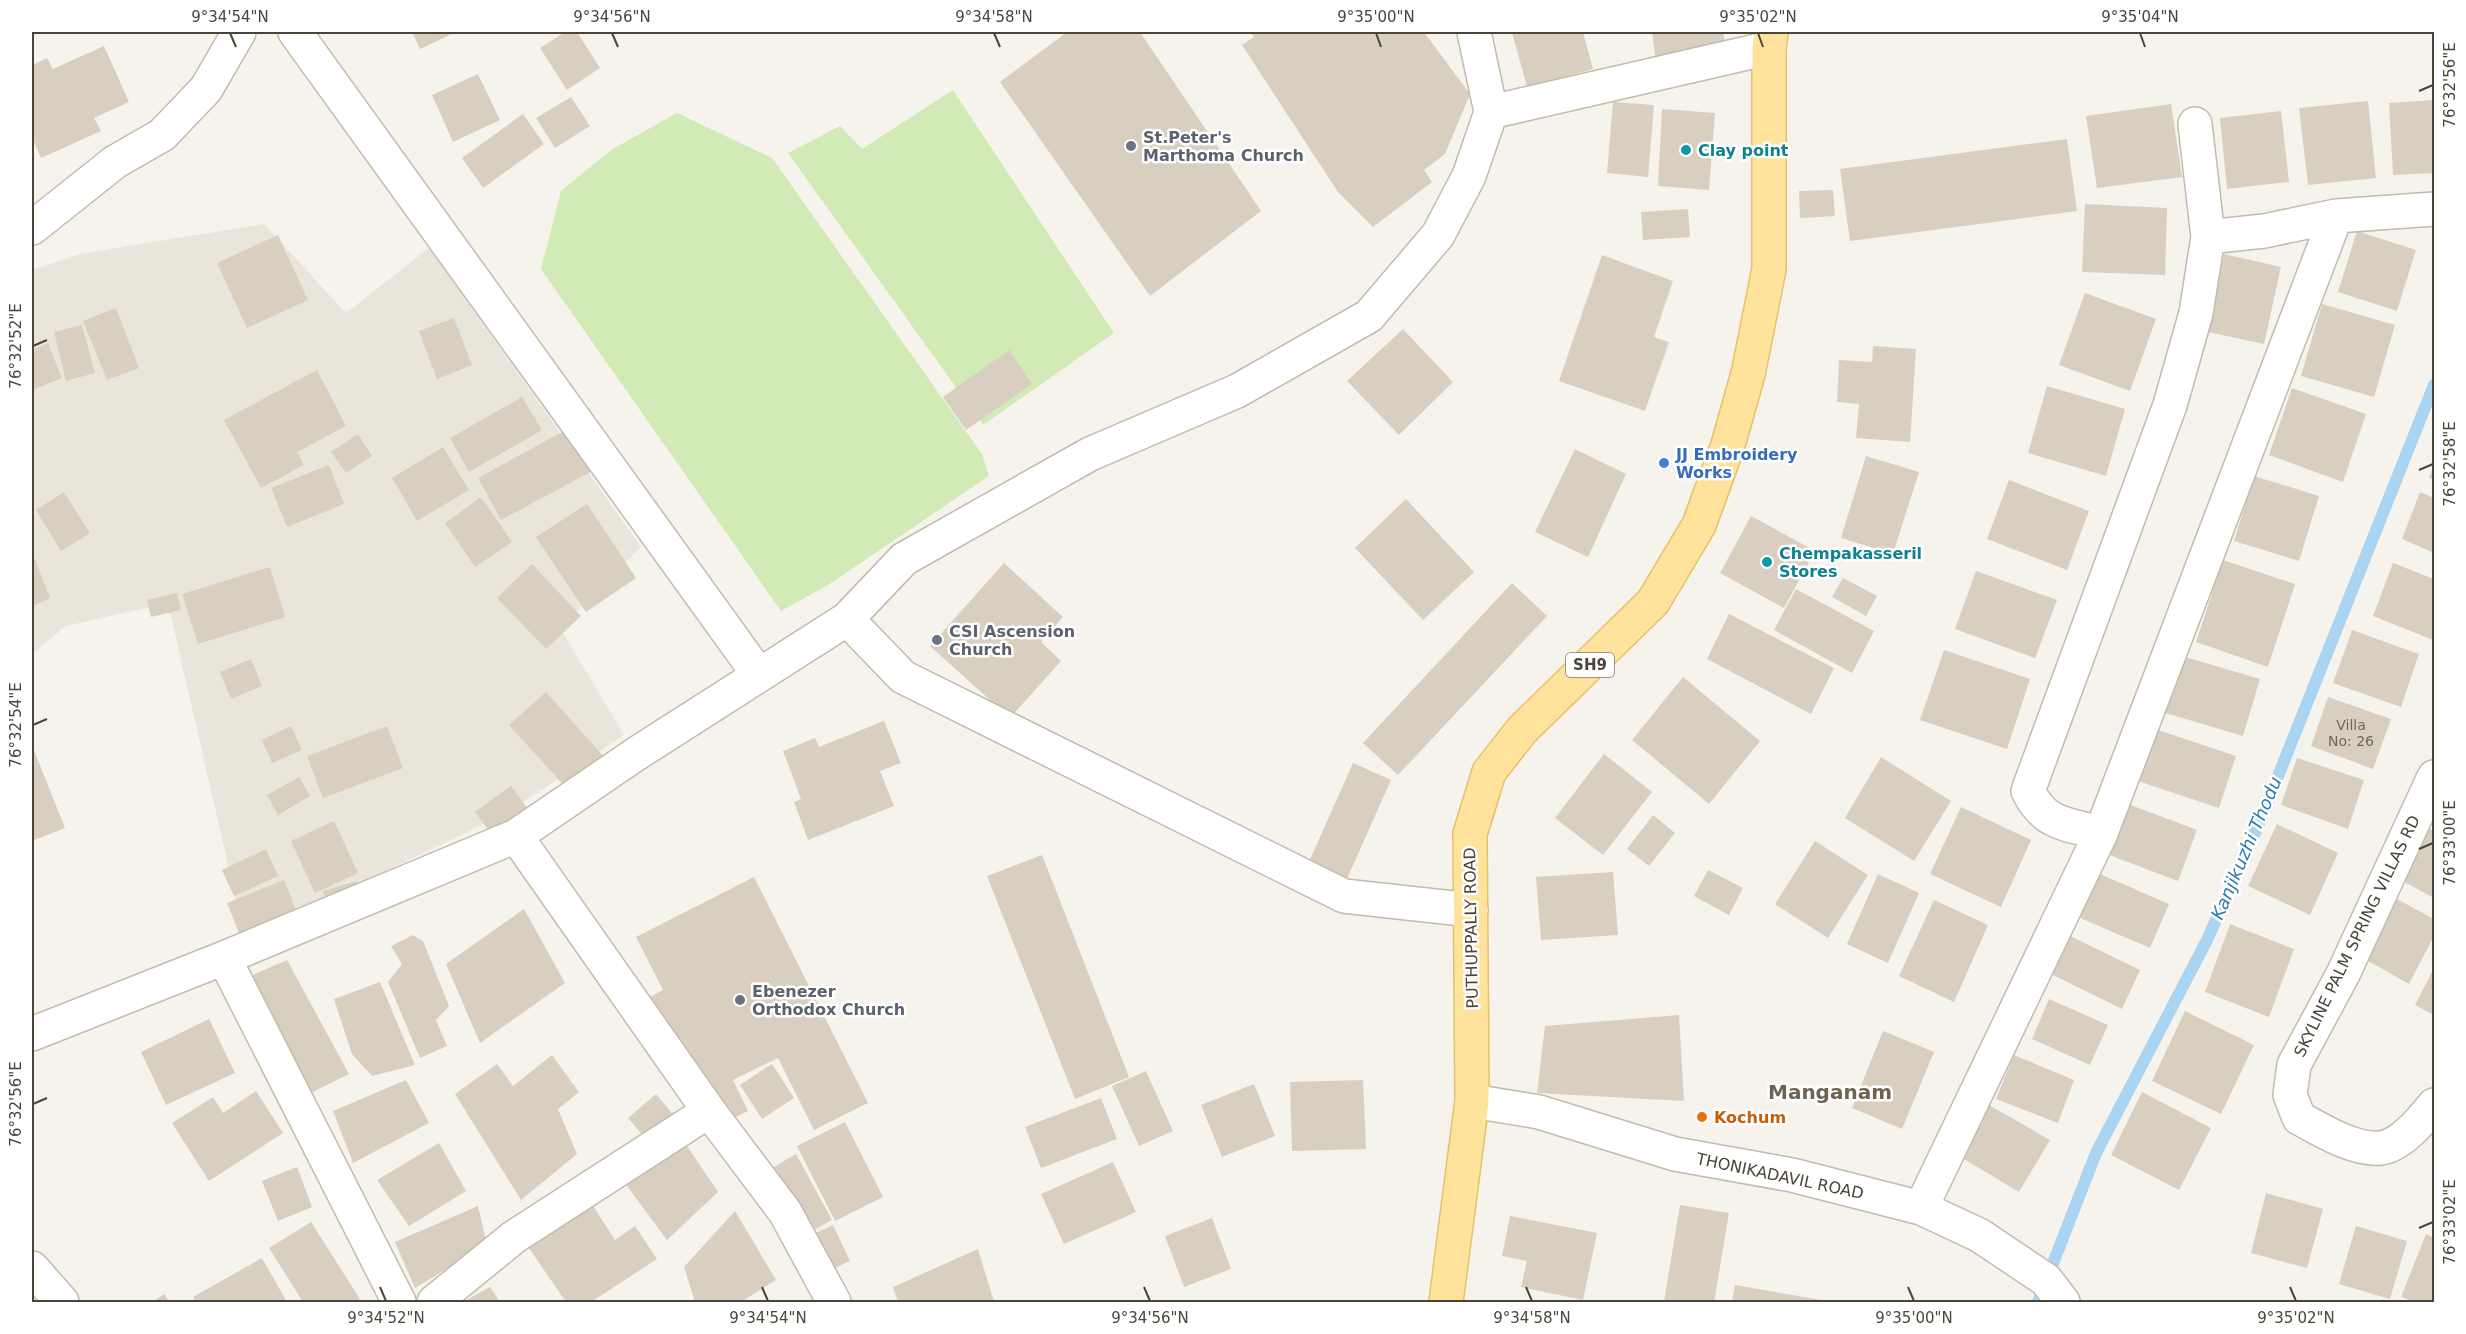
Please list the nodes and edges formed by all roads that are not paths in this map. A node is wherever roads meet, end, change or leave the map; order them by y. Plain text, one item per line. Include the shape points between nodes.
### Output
1 (239, 32) edge
2 (295, 32) edge
3 (1474, 32) edge
4 (1770, 40) edge
5 (1491, 112) junction
6 (2195, 124) dead end
7 (2434, 209) edge
8 (2336, 216) junction
9 (32, 228) edge
10 (2208, 237) junction
11 (847, 619) junction
12 (759, 675) junction
13 (2434, 777) edge
14 (2101, 833) junction
15 (516, 836) junction
16 (1470, 910) junction
17 (224, 958) junction
18 (32, 1034) edge
19 (1473, 1101) junction
20 (2434, 1105) edge
21 (710, 1111) junction
22 (1921, 1209) junction
23 (32, 1269) edge
24 (62, 1302) edge
25 (399, 1302) edge
26 (434, 1302) edge
27 (834, 1302) edge
28 (1446, 1302) edge
29 (2063, 1302) edge

1 - 9 street via 206,89 162,135 115,162
2 - 12 street
3 - 5 street
4 - 5 street
4 - 16 main road, PUTHUPPALLY ROAD / SH9 via 1769,269 1749,374 1728,445 1699,525 1653,602 1522,730 1489,772 1470,834
5 - 11 street via 1469,176 1438,235 1369,316 1236,391 1090,454 904,559
6 - 10 street
7 - 8 street
8 - 10 street via 2265,231
8 - 14 street
10 - 14 street via 2196,313 2170,405 2028,791 2036,808 2054,821
11 - 12 street
11 - 16 street via 903,677 1344,896
12 - 15 street
13 - 20 street, SKYLINE PALM SPRING VILLAS RD via 2343,974 2294,1065 2290,1095 2299,1118 2347,1142 2381,1148 2413,1130
14 - 22 street
15 - 17 street
15 - 21 street
16 - 19 main road, PUTHUPPALLY ROAD / SH9
17 - 18 street
17 - 25 street
19 - 22 street, THONIKADAVIL ROAD via 1539,1112 1675,1154 1792,1175
19 - 28 main road, PUTHUPPALLY ROAD / SH9
21 - 26 street via 532,1225
21 - 27 street via 785,1212
22 - 29 street, THONIKADAVIL ROAD via 1978,1235 2046,1280
23 - 24 street

